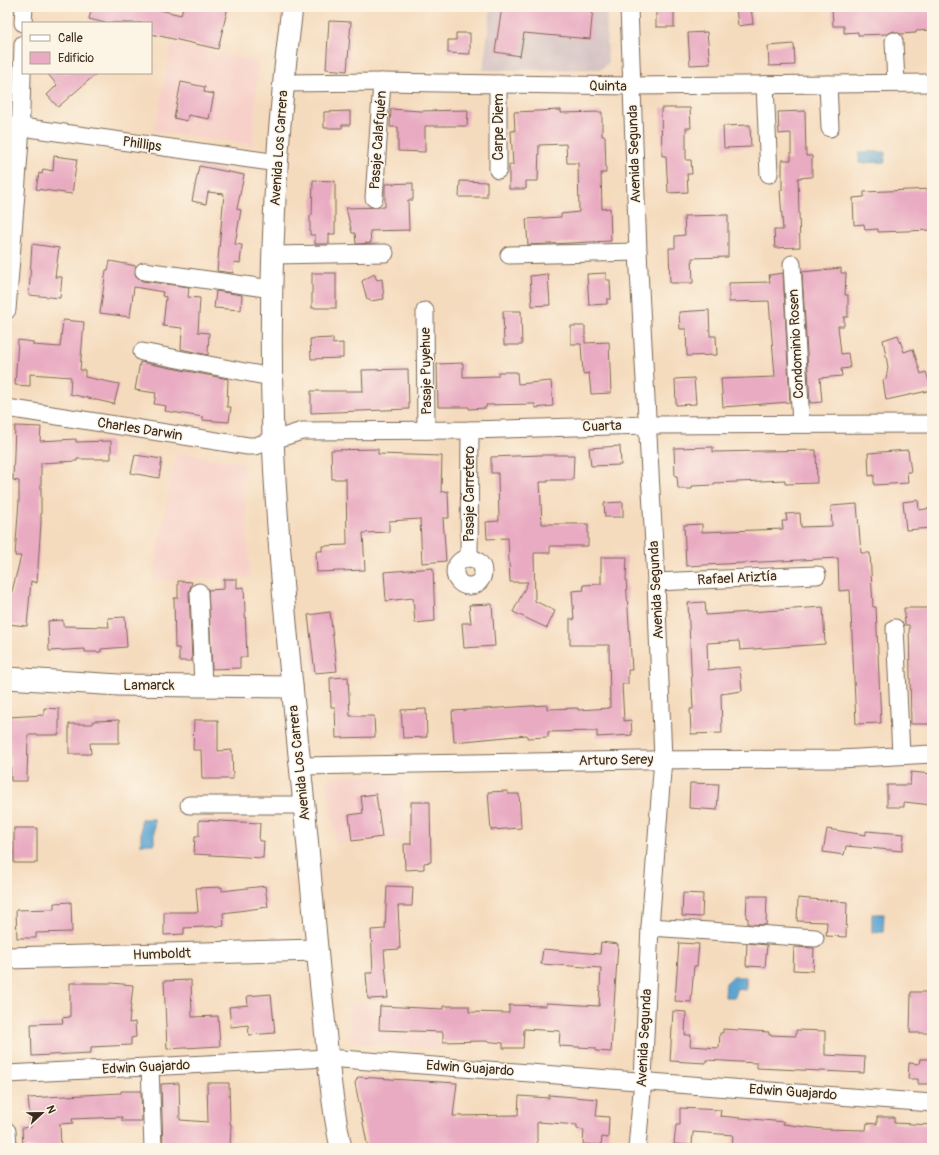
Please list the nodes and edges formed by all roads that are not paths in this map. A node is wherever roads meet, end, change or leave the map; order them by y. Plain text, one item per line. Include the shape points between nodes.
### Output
1 (24, 7) edge
2 (292, 7) edge
3 (629, 7) edge
4 (23, 22) edge
5 (894, 41) dead end
6 (22, 53) edge
7 (382, 82) junction
8 (932, 82) edge
9 (283, 83) junction
10 (896, 83) junction
11 (498, 84) junction
12 (828, 84) junction
13 (765, 85) junction
14 (632, 86) junction
15 (14, 126) edge
16 (830, 128) dead end
17 (278, 163) junction
18 (498, 170) dead end
19 (769, 174) dead end
20 (374, 198) dead end
21 (638, 252) junction
22 (386, 253) dead end
23 (273, 255) junction
24 (510, 255) dead end
25 (792, 264) dead end
26 (144, 271) dead end
27 (272, 289) junction
28 (7, 310) edge
29 (425, 311) dead end
30 (142, 352) dead end
31 (271, 377) junction
32 (7, 408) edge
33 (801, 424) junction
34 (932, 424) edge
35 (648, 425) junction
36 (426, 430) junction
37 (470, 430) junction
38 (273, 440) junction
39 (469, 558) dead end
40 (817, 575) dead end
41 (656, 582) junction
42 (199, 592) dead end
43 (895, 628) dead end
44 (7, 678) edge
45 (203, 685) junction
46 (292, 686) junction
47 (932, 754) edge
48 (901, 755) junction
49 (663, 759) junction
50 (300, 766) junction
51 (189, 805) dead end
52 (304, 805) junction
53 (650, 927) junction
54 (815, 938) dead end
55 (317, 950) junction
56 (7, 958) edge
57 (328, 1058) junction
58 (150, 1067) junction
59 (7, 1074) edge
60 (643, 1080) junction
61 (932, 1103) edge
62 (7, 1131) edge
63 (8, 1148) edge
64 (153, 1148) edge
65 (341, 1148) edge
66 (637, 1148) edge

1 - 4 street
2 - 9 main road, Avenida Los Carrera
3 - 14 street, Avenida Segunda
5 - 10 street
6 - 15 street
7 - 9 street, Quinta
7 - 11 street, Quinta
7 - 20 street, Pasaje Calafquén
8 - 10 street, Quinta
9 - 17 main road, Avenida Los Carrera
10 - 12 street, Quinta
11 - 14 street, Quinta
11 - 18 street, Carpe Diem
12 - 13 street, Quinta
12 - 16 street
13 - 14 street, Quinta
13 - 19 street
14 - 21 street, Avenida Segunda
15 - 17 street, Phillips
15 - 28 street
17 - 23 main road, Avenida Los Carrera
21 - 24 street
21 - 35 street, Avenida Segunda
22 - 23 street
23 - 27 main road, Avenida Los Carrera
25 - 33 street, Condominio Rosen
26 - 27 street
27 - 31 main road, Avenida Los Carrera
29 - 36 street, Pasaje Puyehue
30 - 31 street
31 - 38 main road, Avenida Los Carrera
32 - 38 street, Charles Darwin via 248,446
33 - 34 street, Cuarta
33 - 35 street, Cuarta
35 - 37 street, Cuarta
35 - 41 street, Avenida Segunda
36 - 37 street, Cuarta
36 - 38 street, Cuarta via 302,431
37 - 39 street, Pasaje Carretero
38 - 46 main road, Avenida Los Carrera
40 - 41 street, Rafael Ariztía
41 - 49 street, Avenida Segunda
42 - 45 street
43 - 48 street
44 - 45 main road, Lamarck via 119,685
45 - 46 main road, Lamarck
46 - 50 main road, Avenida Los Carrera
47 - 48 street, Arturo Serey
48 - 49 street, Arturo Serey via 840,759
49 - 50 street, Arturo Serey
49 - 53 street, Avenida Segunda
50 - 52 main road, Avenida Los Carrera
51 - 52 street
52 - 55 main road, Avenida Los Carrera
53 - 54 street
53 - 60 street, Avenida Segunda
55 - 56 main road, Humboldt
55 - 57 main road, Avenida Los Carrera
57 - 58 street, Edwin Guajardo
57 - 60 street, Edwin Guajardo
57 - 65 main road, Avenida Los Carrera via 334,1114
58 - 59 street, Edwin Guajardo
58 - 64 street
60 - 61 street, Edwin Guajardo
60 - 66 street, Avenida Segunda
62 - 63 street

